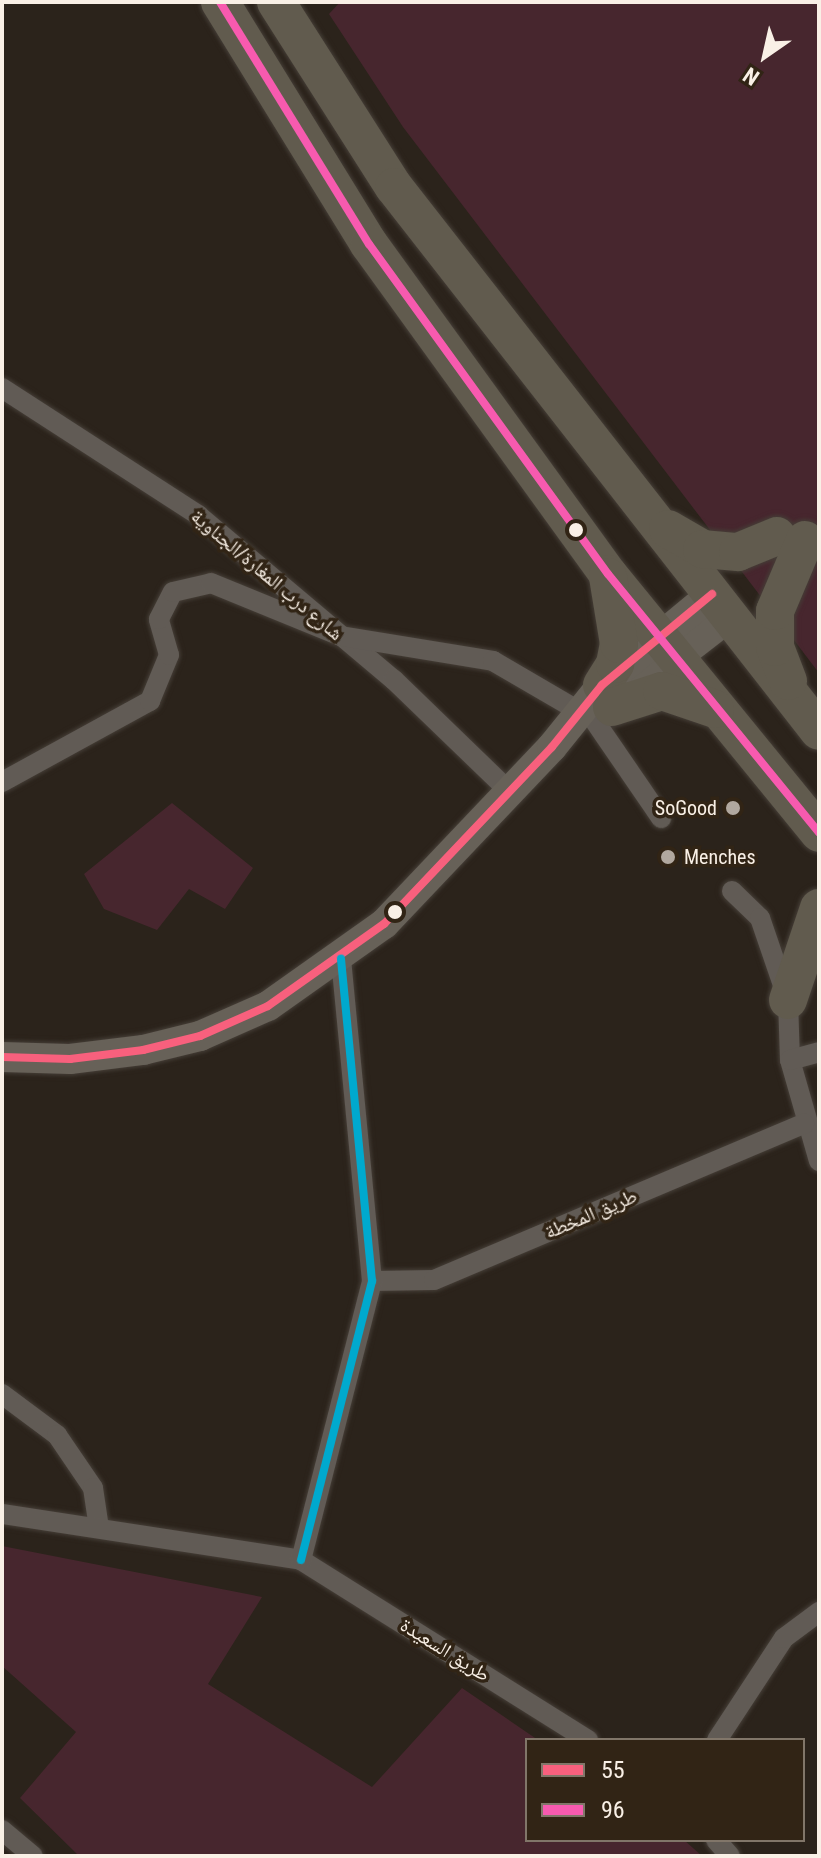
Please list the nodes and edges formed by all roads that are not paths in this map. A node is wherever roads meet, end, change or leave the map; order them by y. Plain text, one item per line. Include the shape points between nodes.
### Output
1 (220, 2) edge
2 (276, 2) edge
3 (2, 388) edge
4 (653, 516) junction
5 (608, 574) junction
6 (720, 605) junction
7 (341, 636) junction
8 (669, 649) junction
9 (597, 706) junction
10 (717, 709) junction
11 (808, 716) edge
12 (2, 782) edge
13 (509, 791) junction
14 (795, 802) junction
15 (661, 818) dead end
16 (819, 833) edge
17 (819, 846) edge
18 (732, 891) dead end
19 (819, 908) edge
20 (341, 958) junction
21 (819, 973) edge
22 (788, 1000) junction
23 (819, 1052) edge
24 (2, 1057) edge
25 (790, 1060) junction
26 (804, 1124) junction
27 (819, 1161) edge
28 (372, 1281) junction
29 (2, 1394) edge
30 (2, 1514) edge
31 (99, 1528) junction
32 (301, 1560) junction
33 (819, 1612) edge
34 (585, 1738) edge
35 (718, 1738) edge
36 (2, 1830) edge
37 (33, 1856) edge

1 - 5 highway via 369,244
2 - 4 highway via 394,187
3 - 7 street, شارع درب المغارة/الجناوية via 198,515
4 - 6 highway
4 - 11 highway via 702,549 738,552 791,538 775,611 775,647
5 - 8 highway
5 - 9 highway via 619,644
6 - 8 main road
6 - 11 highway
7 - 9 street via 493,661
7 - 12 street via 211,583 173,592 159,619 169,655 150,701
7 - 13 street, شارع درب المغارة/الجناوية
8 - 9 main road
8 - 10 highway
9 - 10 highway via 662,691
9 - 13 main road
9 - 15 street
10 - 14 highway
13 - 20 main road via 384,924
14 - 16 highway
14 - 17 highway
18 - 22 street via 760,918
19 - 22 highway
20 - 24 main road via 268,1006 200,1036 70,1059
20 - 28 street
21 - 22 highway
22 - 25 street
23 - 25 street
25 - 26 street
26 - 27 street
26 - 28 street, طريق المخطة via 434,1280
28 - 32 street
29 - 31 street via 57,1435 93,1488
30 - 31 street, طريق السعيدة
31 - 32 street, طريق السعيدة
32 - 34 street, طريق السعيدة
33 - 35 street via 784,1638
36 - 37 street

